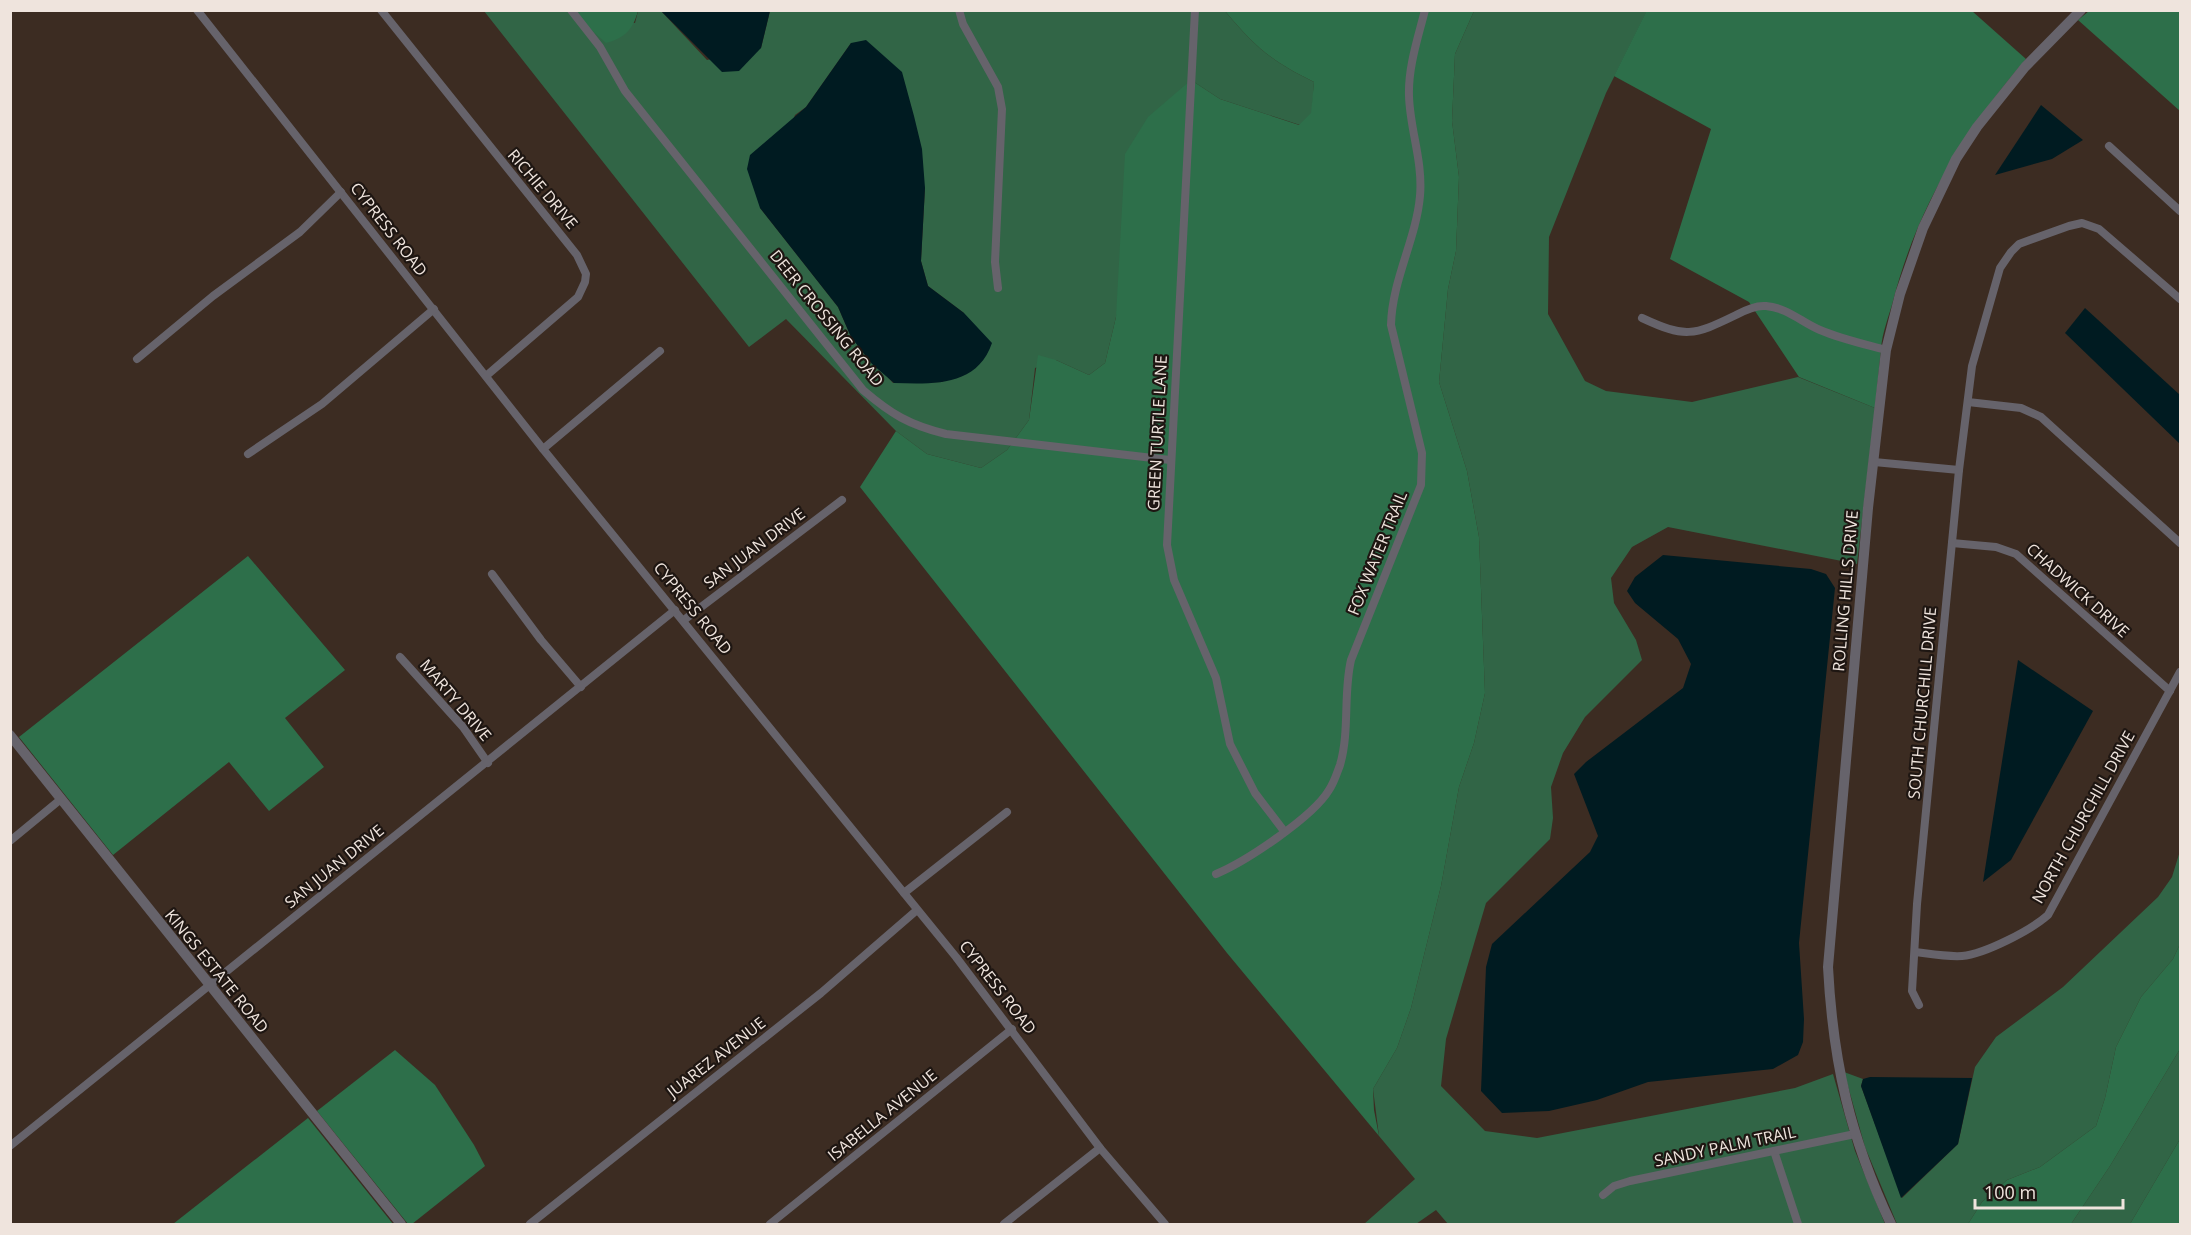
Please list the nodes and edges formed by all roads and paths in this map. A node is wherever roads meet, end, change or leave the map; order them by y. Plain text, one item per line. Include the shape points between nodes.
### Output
1 (196, 10) edge
2 (381, 10) edge
3 (571, 10) edge
4 (959, 10) edge
5 (1195, 10) edge
6 (1425, 10) edge
7 (2081, 10) edge
8 (2109, 146) dead end
9 (341, 192) junction
10 (2181, 211) edge
11 (998, 288) dead end
12 (2181, 299) edge
13 (434, 309) junction
14 (1642, 318) dead end
15 (1886, 350) junction
16 (660, 351) dead end
17 (137, 359) dead end
18 (486, 376) junction
19 (1968, 402) junction
20 (543, 449) junction
21 (248, 454) dead end
22 (1170, 460) junction
23 (1874, 462) junction
24 (1959, 470) junction
25 (842, 500) dead end
26 (1952, 543) junction
27 (2181, 543) edge
28 (492, 574) dead end
29 (675, 610) junction
30 (684, 620) junction
31 (400, 657) dead end
32 (2181, 672) edge
33 (581, 687) junction
34 (2170, 690) junction
35 (10, 735) edge
36 (488, 763) junction
37 (61, 799) junction
38 (1006, 812) dead end
39 (1284, 831) junction
40 (10, 841) edge
41 (1216, 874) dead end
42 (904, 893) junction
43 (917, 910) junction
44 (1915, 952) junction
45 (210, 986) junction
46 (1919, 1005) dead end
47 (1012, 1029) junction
48 (1855, 1134) junction
49 (10, 1146) edge
50 (1100, 1148) junction
51 (1774, 1151) junction
52 (1603, 1194) dead end
53 (401, 1224) edge
54 (530, 1224) edge
55 (770, 1224) edge
56 (1004, 1224) edge
57 (1165, 1224) edge
58 (1797, 1224) edge
59 (1891, 1224) edge

1 - 9 street, CYPRESS ROAD
2 - 18 street, RICHIE DRIVE via 571,246 586,274 578,297
3 - 22 street, DEER CROSSING ROAD via 600,47 626,91 863,390 886,411 915,426 946,434
4 - 11 street via 999,87 1002,109 995,262
5 - 22 street, GREEN TURTLE LANE
6 - 39 street, FOX WATER TRAIL via 1409,80 1421,167 1420,196 1392,306 1391,325 1422,453 1421,485 1351,660 1340,764 1329,790 1314,808
7 - 15 street, ROLLING HILLS DRIVE via 2025,67 1956,159 1923,228
8 - 10 street
9 - 13 street, CYPRESS ROAD
9 - 17 street via 300,232
12 - 19 street via 2099,229 2082,223 2019,244 2000,268 1988,304 1972,366
13 - 18 street, CYPRESS ROAD
13 - 21 street via 322,404
14 - 15 street via 1666,330 1688,334 1764,306 1797,316 1819,330
15 - 23 street, ROLLING HILLS DRIVE
16 - 20 street
18 - 20 street, CYPRESS ROAD
19 - 24 street, SOUTH CHURCHILL DRIVE
19 - 27 street via 2021,408 2041,417
20 - 29 street, CYPRESS ROAD
22 - 39 street, GREEN TURTLE LANE via 1167,545 1174,580 1216,678 1230,744 1243,773
23 - 24 street
23 - 48 street, ROLLING HILLS DRIVE via 1828,967 1836,1060
24 - 26 street, SOUTH CHURCHILL DRIVE
25 - 30 street, SAN JUAN DRIVE
26 - 34 street, CHADWICK DRIVE via 1996,547 2016,554
26 - 44 street, SOUTH CHURCHILL DRIVE
28 - 33 street
29 - 30 street, CYPRESS ROAD
29 - 33 street, SAN JUAN DRIVE
30 - 42 street, CYPRESS ROAD
31 - 36 street, MARTY DRIVE via 463,727
32 - 34 street, NORTH CHURCHILL DRIVE
33 - 36 street, SAN JUAN DRIVE
34 - 44 street, NORTH CHURCHILL DRIVE via 2048,915 2037,925 1976,953 1948,956
35 - 37 street, KINGS ESTATE ROAD
36 - 45 street, SAN JUAN DRIVE
37 - 40 street
37 - 45 street, KINGS ESTATE ROAD
38 - 42 street
39 - 41 street, FOX WATER TRAIL via 1239,865
42 - 43 street, CYPRESS ROAD
43 - 47 street, CYPRESS ROAD
43 - 54 street, JUAREZ AVENUE via 821,993
44 - 46 street, SOUTH CHURCHILL DRIVE via 1912,991
45 - 49 street, SAN JUAN DRIVE
45 - 53 street, KINGS ESTATE ROAD
47 - 50 street, CYPRESS ROAD
47 - 55 street, ISABELLA AVENUE
48 - 51 street, SANDY PALM TRAIL
48 - 59 street, ROLLING HILLS DRIVE
50 - 56 street
50 - 57 street, CYPRESS ROAD
51 - 52 street, SANDY PALM TRAIL via 1630,1181
51 - 58 street

